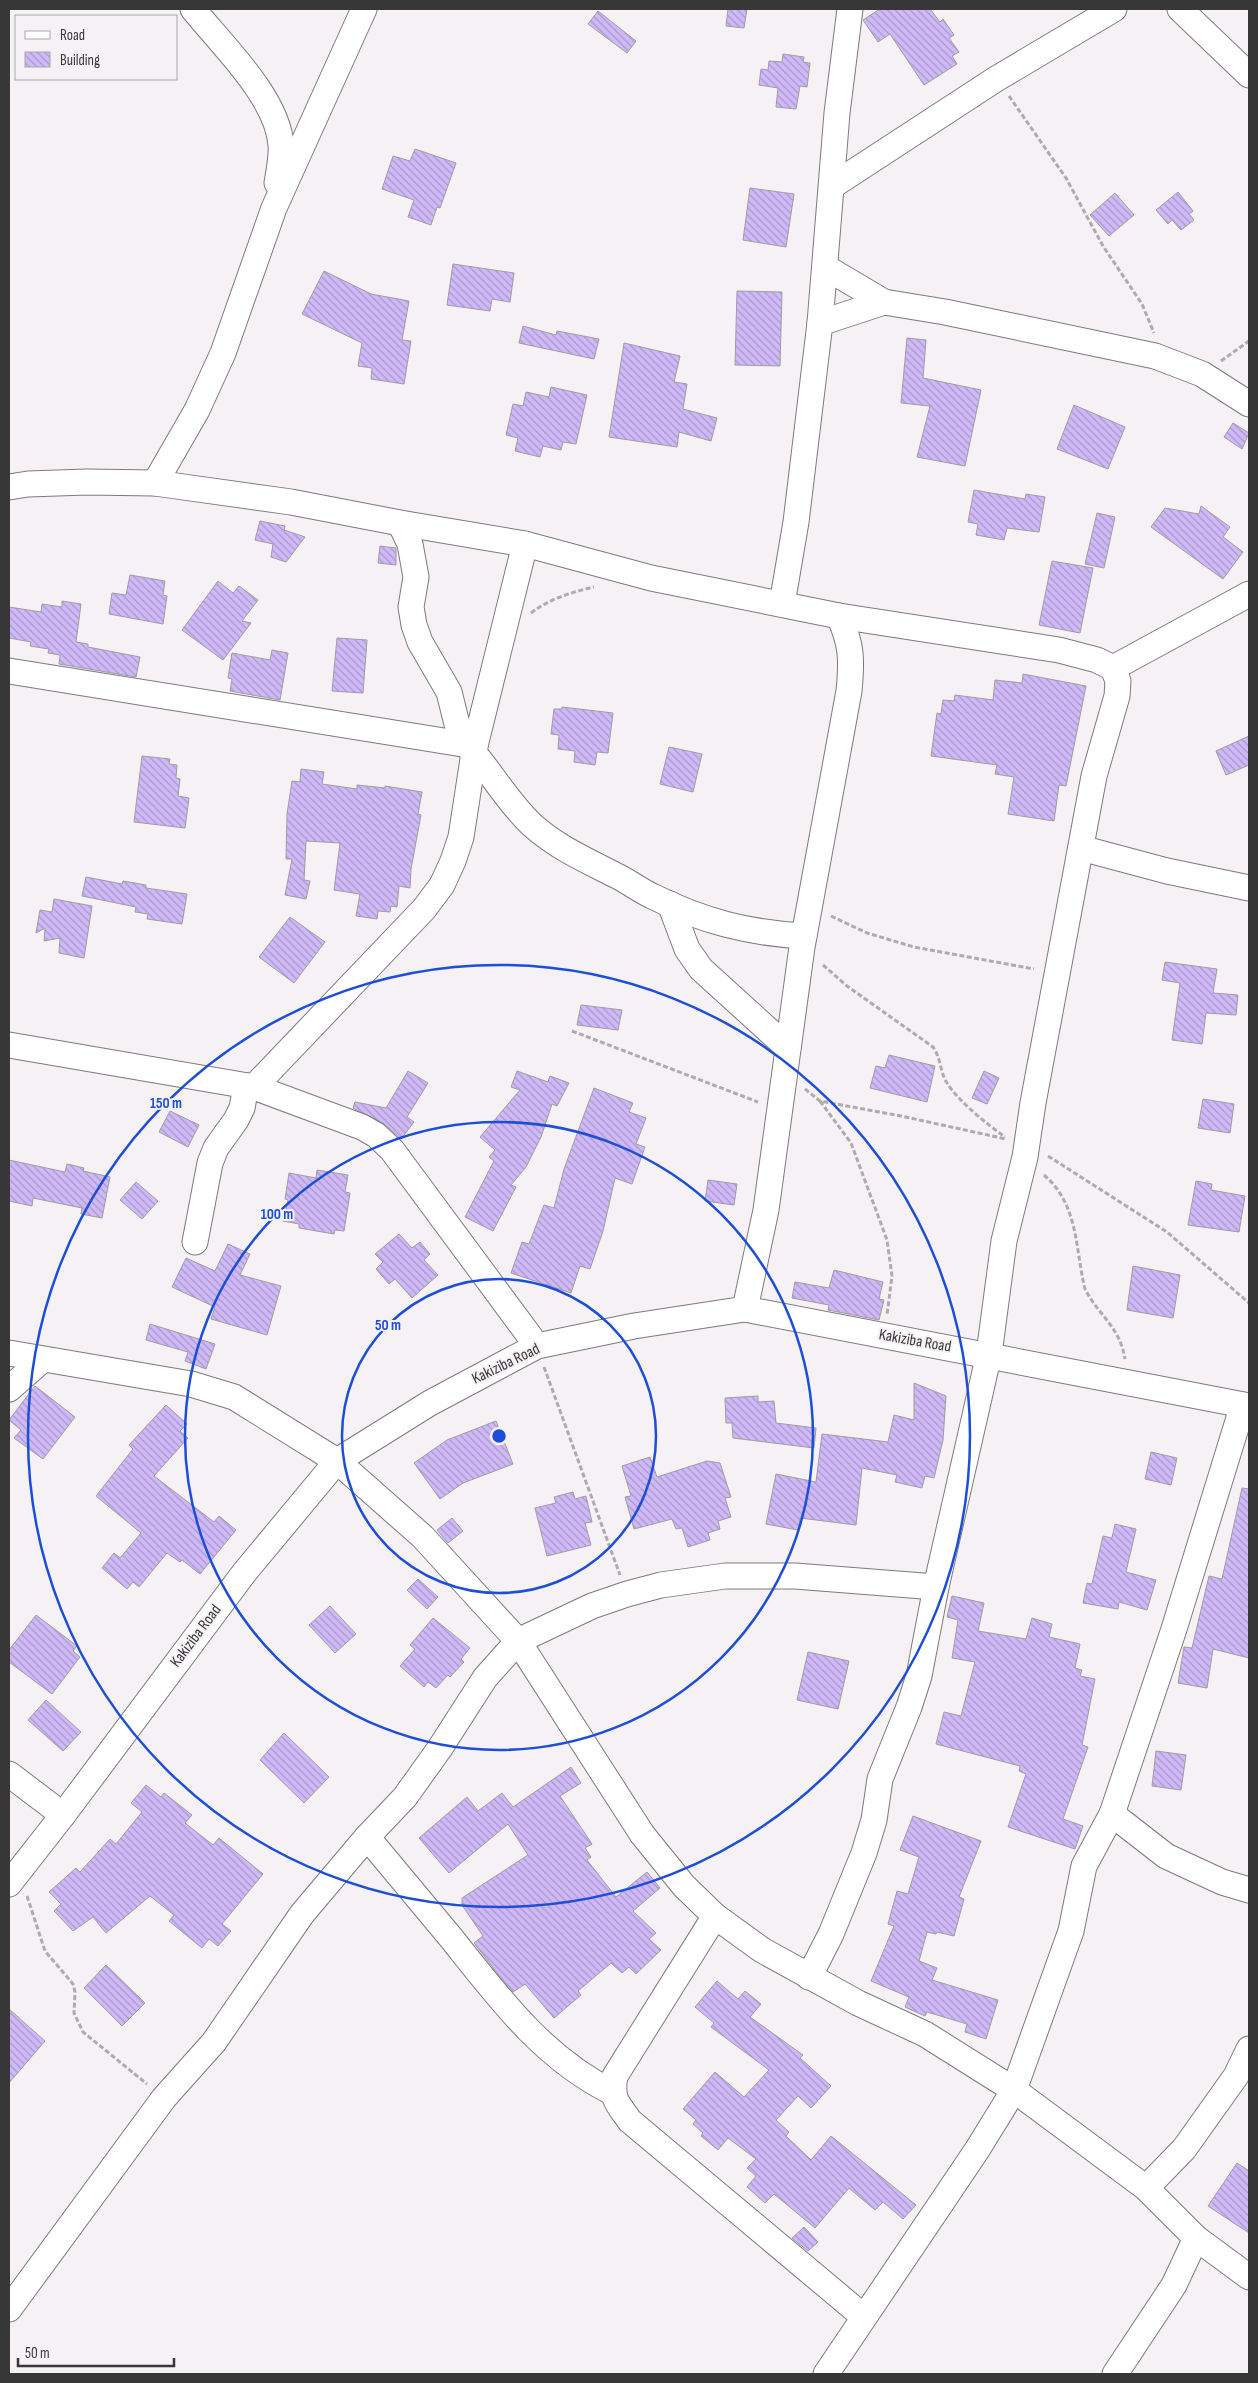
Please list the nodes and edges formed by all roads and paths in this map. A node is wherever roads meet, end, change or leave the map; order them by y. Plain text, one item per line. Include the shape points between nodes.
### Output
1 (193, 9) edge
2 (364, 9) edge
3 (850, 9) edge
4 (1114, 9) edge
5 (1180, 9) edge
6 (1249, 75) edge
7 (996, 78) junction
8 (832, 186) junction
9 (274, 208) junction
10 (825, 267) junction
11 (884, 302) junction
12 (820, 323) junction
13 (1249, 341) edge
14 (1155, 356) junction
15 (1202, 374) junction
16 (1249, 404) edge
17 (155, 483) junction
18 (9, 487) edge
19 (400, 523) junction
20 (525, 544) junction
21 (596, 586) dead end
22 (1249, 594) edge
23 (782, 604) junction
24 (528, 616) dead end
25 (839, 616) junction
26 (1113, 668) junction
27 (9, 671) edge
28 (471, 748) junction
29 (1081, 848) junction
30 (1249, 888) edge
31 (670, 904) junction
32 (811, 907) junction
33 (803, 941) junction
34 (1057, 973) junction
35 (572, 1031) dead end
36 (9, 1044) edge
37 (788, 1048) junction
38 (786, 1074) junction
39 (250, 1087) junction
40 (820, 1100) junction
41 (780, 1110) junction
42 (1026, 1150) junction
43 (195, 1242) dead end
44 (1249, 1303) edge
45 (744, 1309) junction
46 (884, 1335) junction
47 (537, 1346) junction
48 (9, 1353) edge
49 (989, 1354) junction
50 (42, 1360) junction
51 (1123, 1382) junction
52 (9, 1389) edge
53 (1246, 1405) edge
54 (337, 1461) junction
55 (936, 1587) junction
56 (627, 1594) junction
57 (518, 1641) junction
58 (9, 1774) edge
59 (1112, 1814) junction
60 (64, 1815) junction
61 (367, 1837) junction
62 (14, 1878) edge
63 (1249, 1890) edge
64 (715, 1916) junction
65 (809, 1977) junction
66 (1249, 2049) edge
67 (1014, 2090) junction
68 (612, 2092) junction
69 (164, 2098) junction
70 (1146, 2188) junction
71 (1196, 2238) junction
72 (1249, 2277) edge
73 (9, 2309) edge
74 (864, 2317) junction
75 (826, 2374) edge
76 (1115, 2374) edge

1 - 9 street via 263,94 276,119 282,145
2 - 9 street
3 - 8 street
4 - 7 street
5 - 6 street
7 - 8 street
7 - 14 path via 1066,178 1103,246 1142,304 1154,330
8 - 10 street
9 - 17 street via 223,353 198,410
10 - 11 street
10 - 12 street
11 - 12 street
11 - 14 street
12 - 23 street via 796,522
13 - 15 path
14 - 15 street
15 - 16 street
17 - 18 street via 87,482
17 - 19 street via 291,502
19 - 20 street
19 - 28 street via 410,544 416,577 411,607 414,624 420,642 449,692
20 - 23 street via 651,578
20 - 28 street
21 - 24 path via 542,605
22 - 26 street
23 - 25 street
25 - 26 street via 1059,650 1097,660
25 - 32 street via 852,657 850,691
26 - 29 street via 1118,681 1117,696 1094,776
27 - 28 street
28 - 31 street via 505,796 550,840
28 - 39 street via 461,837 442,885 424,908
29 - 30 street
29 - 34 street
31 - 33 street via 732,928
31 - 37 street via 687,949 701,969
32 - 33 street
32 - 34 path via 867,934 914,947
33 - 37 street
33 - 40 path via 847,986 933,1047 946,1082 954,1093 1010,1140
34 - 42 street
35 - 41 path
36 - 39 street
37 - 38 street
38 - 40 path
38 - 41 street
39 - 43 street via 236,1120 216,1148 210,1163
39 - 47 street via 362,1127 384,1142
40 - 46 path via 851,1143 887,1240 892,1276
41 - 45 street via 766,1210
42 - 44 path via 1167,1232
42 - 49 street via 1004,1241
42 - 51 path via 1069,1208 1086,1289 1120,1339 1125,1363
45 - 46 street, Kakiziba Road
45 - 47 street, Kakiziba Road via 634,1326
46 - 49 street, Kakiziba Road
47 - 54 street, Kakiziba Road via 430,1403
47 - 56 path
48 - 50 street
49 - 51 street, Kakiziba Road
49 - 55 street
50 - 52 street
50 - 54 street via 191,1384 234,1396
51 - 53 street, Kakiziba Road
53 - 59 street
54 - 57 street via 423,1537
54 - 60 street, Kakiziba Road via 244,1573
55 - 56 street via 795,1576 725,1576 661,1585
55 - 65 street via 919,1676 880,1779 874,1820 864,1854
56 - 57 street via 592,1606
57 - 61 street via 484,1678 440,1748 404,1797
57 - 64 street via 642,1834 684,1886
58 - 60 street
59 - 63 street via 1166,1856 1222,1882
59 - 67 street via 1084,1866 1071,1930
60 - 62 street, Kakiziba Road
61 - 68 street via 510,2012 562,2061
61 - 69 street via 302,1914 214,2042
62 - 69 path via 45,1951 73,1984 74,2013 84,2032
64 - 65 street via 762,1950
64 - 68 street via 615,2076
65 - 67 street via 925,2034
66 - 70 street via 1236,2076 1184,2149
67 - 70 street
67 - 74 street
68 - 74 street via 630,2121
69 - 73 street
70 - 71 street
71 - 72 street
71 - 76 street via 1174,2285
74 - 75 street

